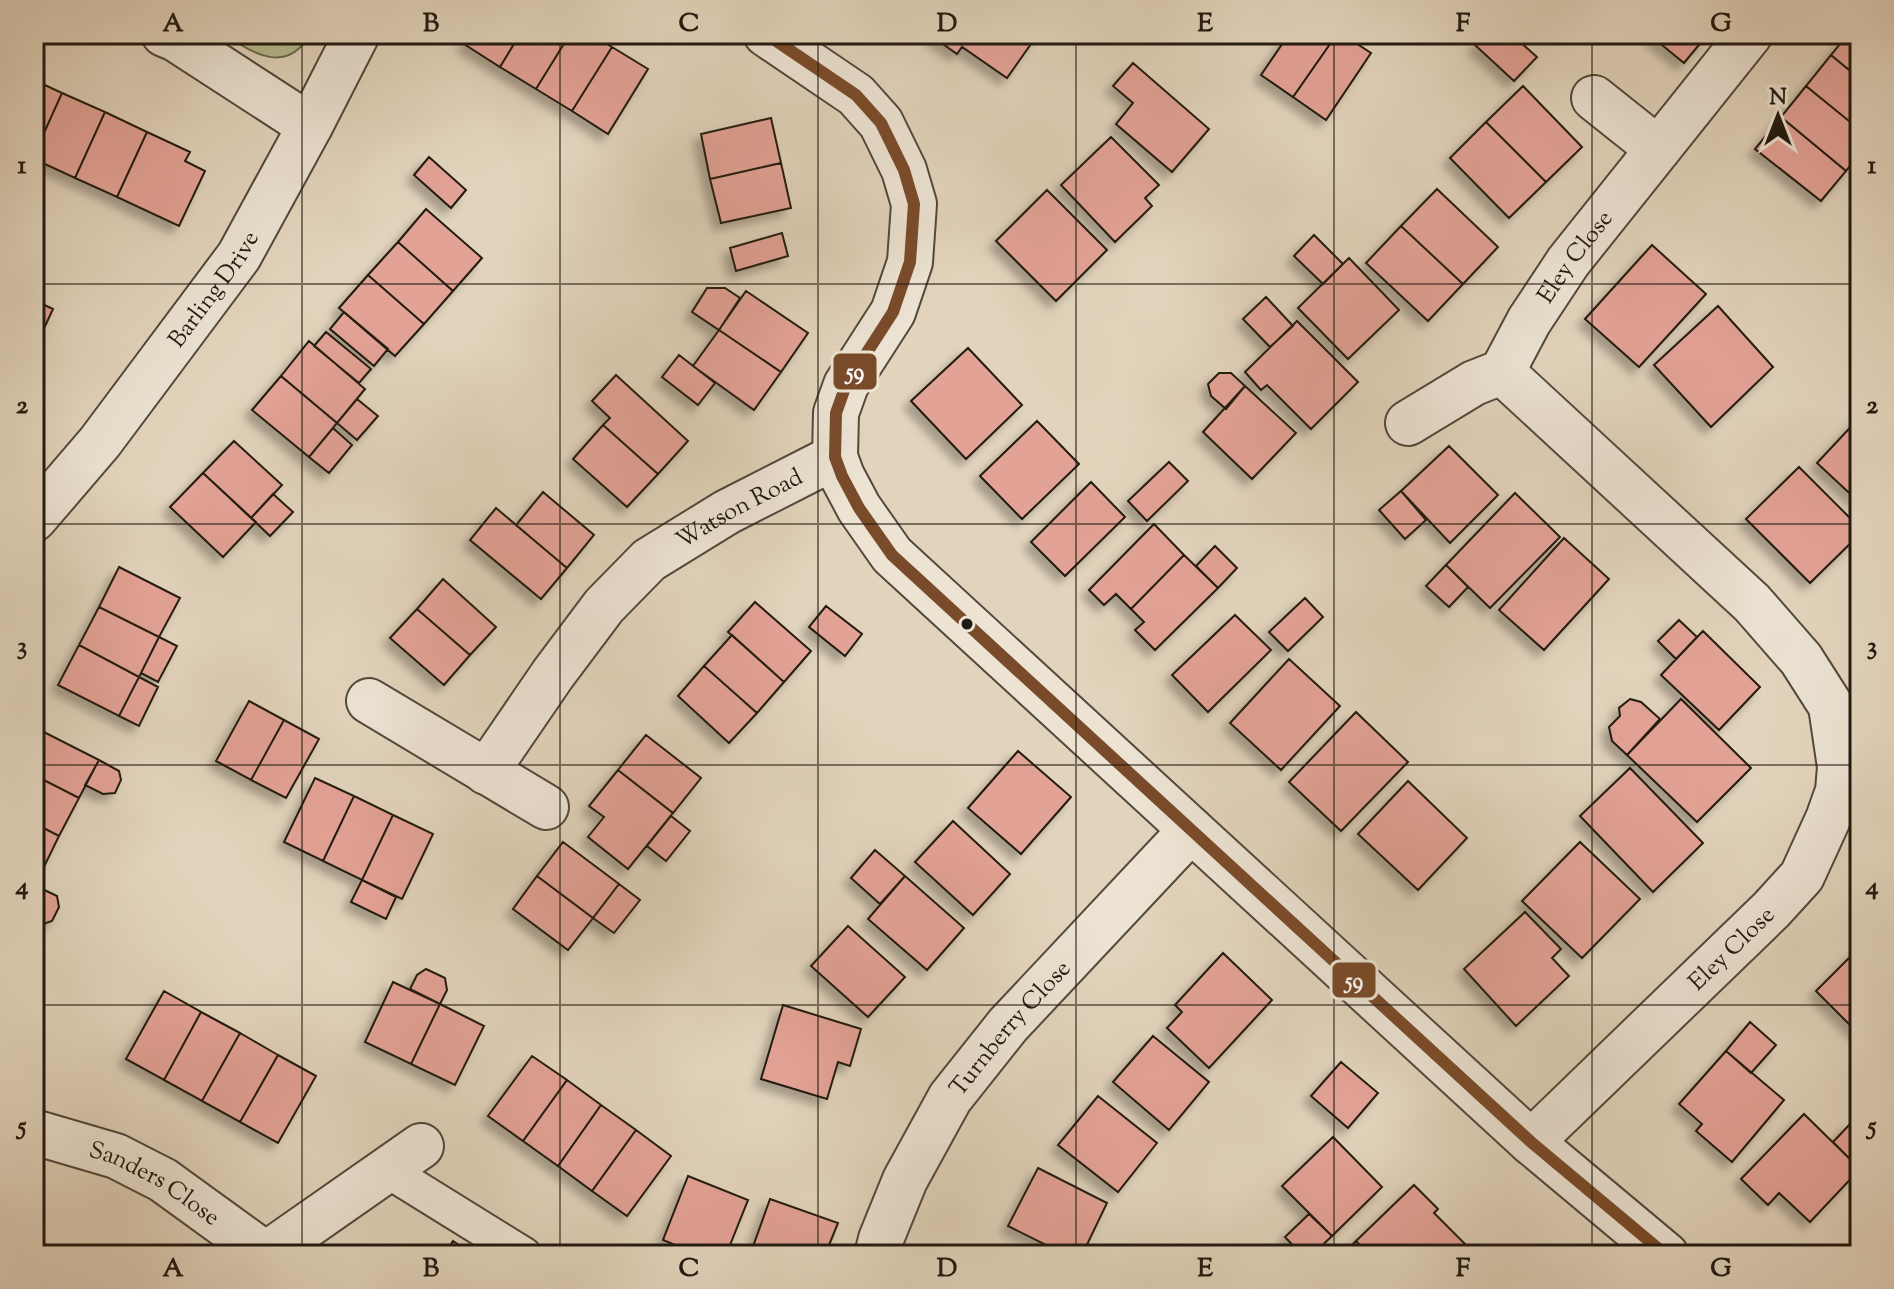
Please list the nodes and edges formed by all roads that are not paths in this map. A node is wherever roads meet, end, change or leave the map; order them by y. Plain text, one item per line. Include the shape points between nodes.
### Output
1 (164, 34) edge
2 (357, 34) edge
3 (766, 34) edge
4 (1750, 34) edge
5 (1594, 98) dead end
6 (310, 126) junction
7 (1658, 149) junction
8 (1502, 372) junction
9 (1408, 423) dead end
10 (835, 457) junction
11 (34, 519) edge
12 (369, 701) dead end
13 (1846, 702) edge
14 (486, 772) junction
15 (546, 807) dead end
16 (1191, 830) junction
17 (34, 1132) edge
18 (1531, 1142) junction
19 (404, 1158) joint
20 (265, 1255) edge
21 (524, 1255) edge
22 (877, 1255) edge
23 (1666, 1255) edge

1 - 6 street
2 - 6 street, Barling Drive
3 - 10 street via 856,95 881,123 914,204 910,262 893,312 846,385 836,413
4 - 7 street, Eley Close
5 - 7 street
6 - 11 street, Barling Drive via 239,256 100,442
7 - 8 street, Eley Close via 1568,262
8 - 9 street
8 - 13 street, Eley Close via 1752,603
10 - 14 street, Watson Road via 727,512 649,560 604,606
10 - 16 street via 859,508 892,555
12 - 14 street
13 - 18 street, Eley Close via 1838,791 1802,876
14 - 15 street
16 - 18 street
16 - 22 street, Turnberry Close via 1008,1025 950,1098 905,1180
17 - 20 street, Sanders Close via 116,1156 163,1180
18 - 23 street
19 - 20 street, Sanders Close
19 - 21 lane

